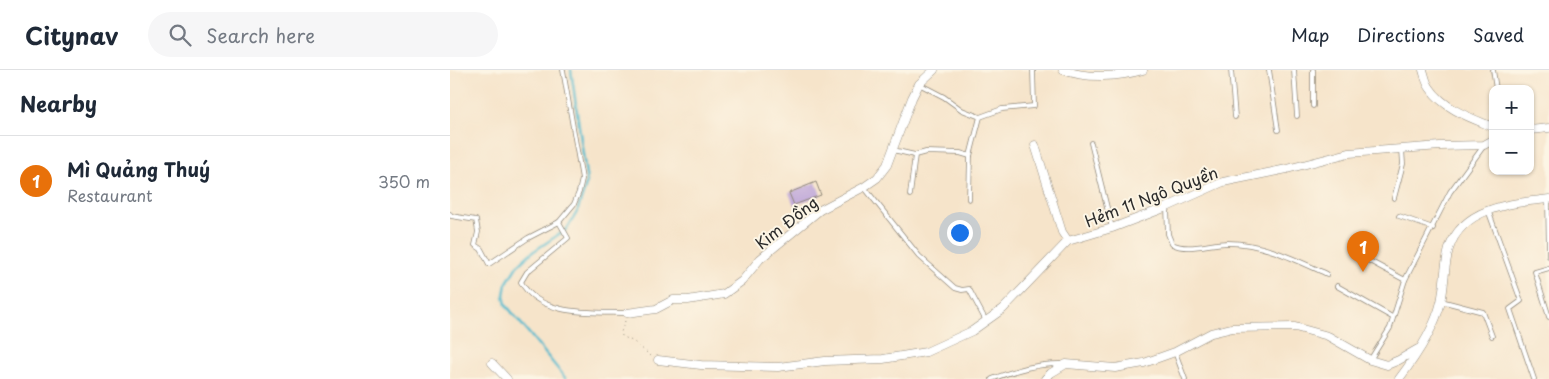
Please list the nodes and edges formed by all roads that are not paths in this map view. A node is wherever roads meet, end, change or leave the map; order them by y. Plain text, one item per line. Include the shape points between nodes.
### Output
1 (563, 70) edge
2 (934, 70) edge
3 (1033, 70) edge
4 (1064, 70) edge
5 (1143, 70) edge
6 (1231, 70) edge
7 (1268, 70) edge
8 (1294, 70) edge
9 (1313, 70) edge
10 (1422, 70) edge
11 (1493, 70) edge
12 (919, 84) junction
13 (1495, 85) edge
14 (1313, 106) dead end
15 (1297, 116) dead end
16 (980, 117) junction
17 (1235, 118) dead end
18 (1489, 125) edge
19 (1549, 128) edge
20 (1278, 130) dead end
21 (1534, 130) edge
22 (1489, 142) edge
23 (1091, 143) dead end
24 (1035, 145) dead end
25 (1484, 145) junction
26 (1402, 149) junction
27 (893, 150) junction
28 (915, 155) junction
29 (970, 156) junction
30 (864, 187) junction
31 (910, 195) dead end
32 (1394, 198) dead end
33 (969, 199) dead end
34 (1548, 199) edge
35 (1167, 207) junction
36 (1488, 210) junction
37 (450, 214) edge
38 (1398, 216) dead end
39 (559, 222) junction
40 (1112, 228) junction
41 (1433, 228) junction
42 (1068, 241) junction
43 (1549, 256) edge
44 (1364, 258) dead end
45 (1549, 268) edge
46 (1327, 274) dead end
47 (1405, 280) junction
48 (1336, 286) dead end
49 (1441, 301) junction
50 (627, 313) joint
51 (1392, 317) junction
52 (1549, 317) edge
53 (986, 321) junction
54 (1492, 336) dead end
55 (1418, 350) junction
56 (1175, 352) junction
57 (658, 360) road end
58 (1370, 360) junction
59 (492, 363) dead end
60 (1066, 364) junction
61 (507, 379) edge
62 (992, 379) edge
63 (1045, 379) edge
64 (1185, 379) edge
65 (1399, 379) edge
66 (1534, 379) edge

1 - 39 lane via 582,179 574,204
2 - 12 street, Kim Đồng
3 - 16 lane via 1034,106 1002,109
4 - 5 street via 1091,76
6 - 17 lane
7 - 20 lane
8 - 15 lane
9 - 14 lane
10 - 18 street via 1429,87 1441,101
11 - 13 lane
12 - 16 lane
12 - 27 street, Kim Đồng
16 - 29 lane
19 - 21 street
22 - 25 street, Hẻm 11 Ngô Quyền
23 - 40 lane
24 - 42 street via 1062,232
25 - 26 street, Hẻm 11 Ngô Quyền
25 - 41 lane, Hẻm 11 Ngô Quyền via 1450,192
26 - 32 lane via 1403,164
26 - 35 street, Hẻm 11 Ngô Quyền via 1350,153 1223,182
27 - 28 lane
27 - 30 street, Kim Đồng via 887,165
28 - 29 lane via 926,152
28 - 31 lane
29 - 33 lane
30 - 50 street, Kim Đồng via 820,210 760,259 742,281 724,294 673,300 656,309
30 - 53 lane via 919,256 955,288 969,288
34 - 36 street via 1516,202
34 - 43 lane
35 - 40 street, Hẻm 11 Ngô Quyền
35 - 46 lane via 1168,234 1172,244 1179,248 1229,243 1260,247
36 - 49 street via 1474,217 1455,236 1449,248
36 - 66 lane via 1520,301 1510,309
37 - 39 lane via 476,220 475,245 481,249 488,264
38 - 41 lane
39 - 50 lane via 568,238 527,272 521,282 526,291 558,309
40 - 42 street, Hẻm 11 Ngô Quyền
41 - 47 lane, Hẻm 11 Ngô Quyền
42 - 53 street, Hẻm 11 Ngô Quyền via 1003,309
44 - 47 lane
45 - 52 lane via 1535,272
47 - 51 lane, Hẻm 11 Ngô Quyền
48 - 51 lane
49 - 54 lane via 1483,312
49 - 55 street
51 - 58 lane, Hẻm 11 Ngô Quyền via 1390,328
53 - 57 street, Hẻm 11 Ngô Quyền via 926,352 896,358 778,367
55 - 58 street via 1393,364 1378,364
55 - 65 street
56 - 58 street via 1211,333 1232,328 1296,327 1328,336
56 - 60 street via 1144,363 1115,368
56 - 64 lane
59 - 61 street
60 - 62 lane via 1034,365
60 - 63 street

